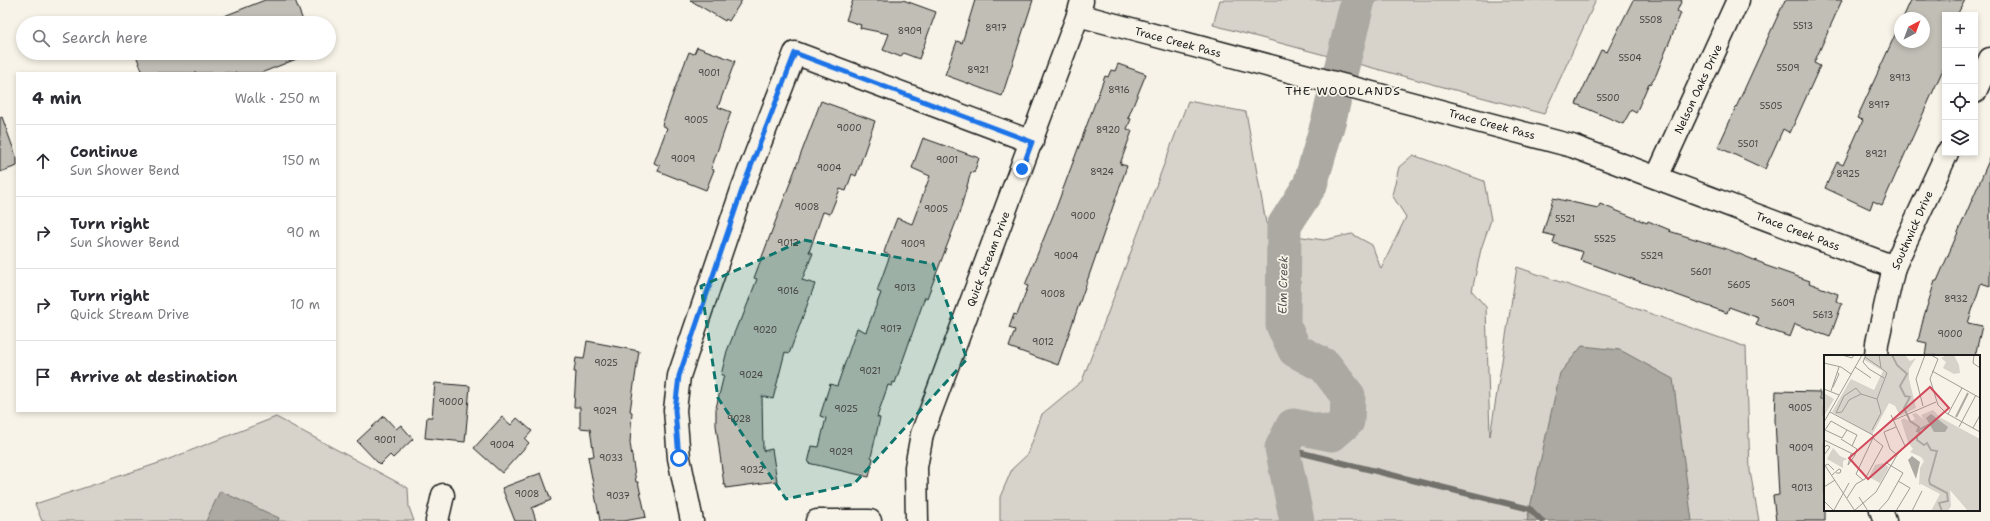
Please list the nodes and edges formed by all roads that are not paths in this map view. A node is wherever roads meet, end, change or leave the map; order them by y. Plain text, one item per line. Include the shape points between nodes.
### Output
1 (1738, 0) edge
2 (1080, 7) edge
3 (1990, 59) edge
4 (1978, 85) edge
5 (1032, 142) junction
6 (1946, 156) edge
7 (1657, 177) junction
8 (1894, 267) junction
9 (1876, 355) edge
10 (443, 495) dead end
11 (1882, 511) edge
12 (437, 521) edge
13 (692, 521) edge
14 (817, 521) edge
15 (870, 521) edge
16 (917, 521) edge
17 (1885, 521) edge

1 - 7 street, Nelson Oaks Drive
2 - 5 street, Quick Stream Drive
2 - 7 street, Trace Creek Pass via 1200,47 1572,146
3 - 4 street
5 - 13 street via 795,53 743,187 679,376 675,410 679,451
5 - 16 street, Quick Stream Drive via 922,434 916,467
6 - 8 street, Southwick Drive
7 - 8 street, Trace Creek Pass
8 - 9 street, Southwick Drive
10 - 12 street
11 - 17 street
14 - 15 street

